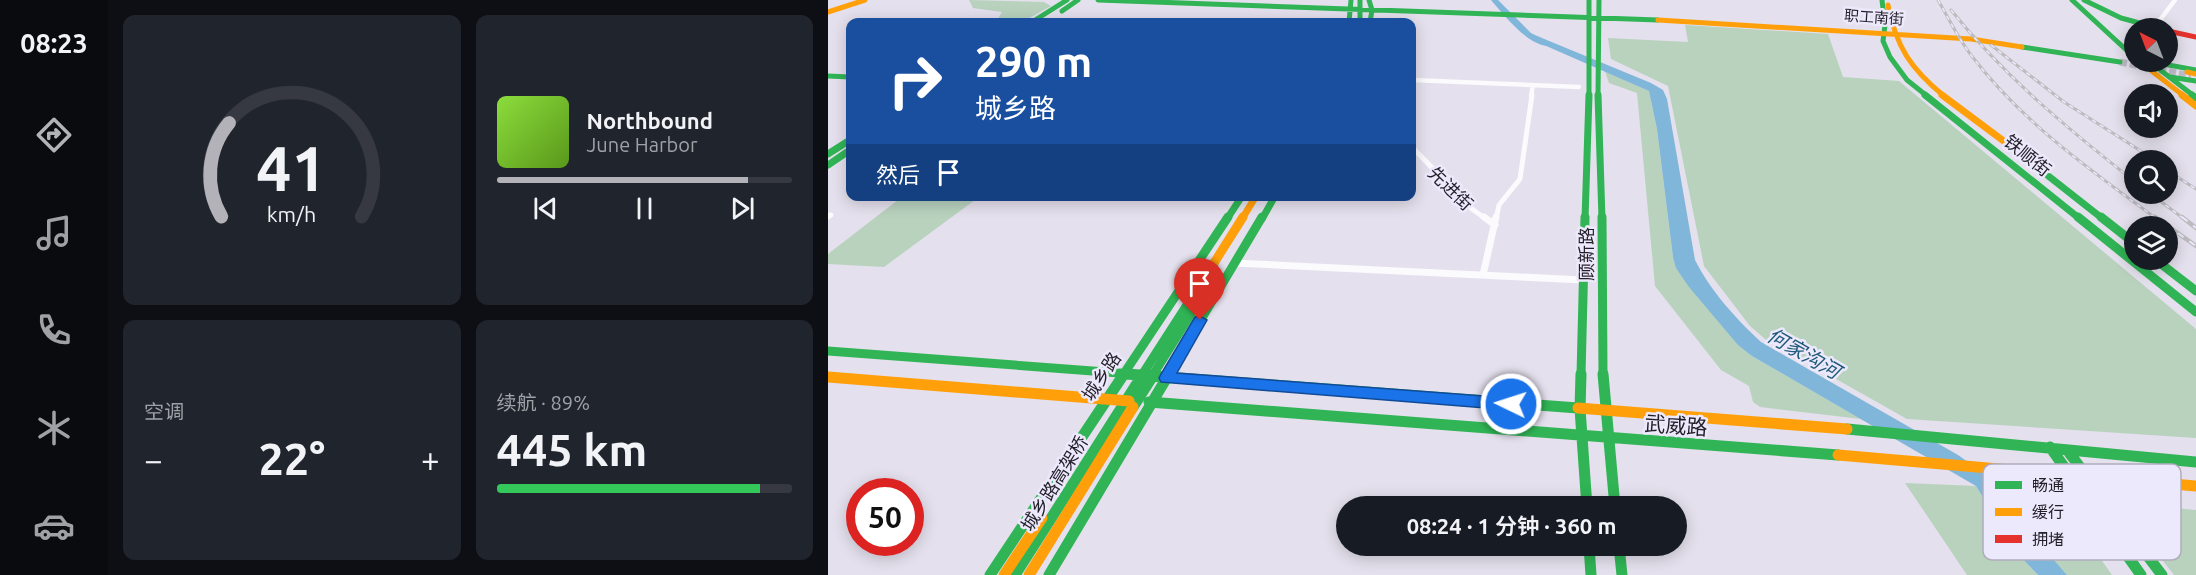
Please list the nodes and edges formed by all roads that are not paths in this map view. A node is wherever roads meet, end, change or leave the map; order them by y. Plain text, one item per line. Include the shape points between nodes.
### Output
1 (854, 0) edge
2 (865, 0) edge
3 (1067, 0) edge
4 (1078, 0) edge
5 (1098, 0) edge
6 (1256, 0) edge
7 (1599, 0) edge
8 (1882, 0) edge
9 (1887, 0) edge
10 (2072, 0) edge
11 (2080, 0) edge
12 (2175, 0) edge
13 (1361, 3) edge
14 (1588, 9) edge
15 (828, 10) edge
16 (1599, 14) junction
17 (1038, 18) edge
18 (1050, 18) edge
19 (1352, 18) edge
20 (1362, 18) edge
21 (1368, 18) edge
22 (2162, 18) edge
23 (2124, 19) edge
24 (1888, 31) junction
25 (2178, 34) edge
26 (2196, 38) edge
27 (2124, 40) edge
28 (1594, 48) junction
29 (2124, 48) edge
30 (2119, 60) tunnel mouth
31 (2178, 66) edge
32 (846, 72) edge
33 (2152, 72) edge
34 (2163, 72) edge
35 (828, 74) edge
36 (2156, 75) junction
37 (846, 76) edge
38 (2168, 76) junction
39 (2193, 76) edge
40 (1416, 80) edge
41 (1533, 85) junction
42 (1579, 87) dead end
43 (2196, 98) edge
44 (2196, 106) edge
45 (846, 143) edge
46 (1416, 151) edge
47 (846, 153) edge
48 (828, 154) edge
49 (828, 165) edge
50 (1239, 201) edge
51 (1253, 201) edge
52 (1261, 201) edge
53 (1272, 201) edge
54 (1495, 225) junction
55 (2124, 235) edge
56 (1234, 263) junction
57 (2169, 270) edge
58 (1483, 275) junction
59 (1203, 279) junction
60 (1583, 280) junction
61 (2196, 291) edge
62 (2196, 312) edge
63 (828, 351) edge
64 (1123, 373) junction
65 (828, 377) edge
66 (1166, 378) junction
67 (1105, 399) junction
68 (1152, 403) junction
69 (1580, 409) junction
70 (1605, 411) junction
71 (1583, 436) junction
72 (1609, 438) junction
73 (2050, 447) junction
74 (2067, 450) junction
75 (2196, 462) edge
76 (2061, 464) edge
77 (2079, 464) edge
78 (1983, 469) edge
79 (2181, 485) edge
80 (2196, 486) edge
81 (1586, 496) edge
82 (1614, 496) edge
83 (1590, 556) edge
84 (1620, 556) edge
85 (2130, 560) edge
86 (2151, 560) edge
87 (990, 575) edge
88 (1004, 575) edge
89 (1015, 575) edge
90 (1029, 575) edge
91 (1049, 575) edge
92 (1591, 575) edge
93 (1622, 575) edge
94 (2141, 575) edge
95 (2162, 575) edge

1 - 15 main road
2 - 15 main road
3 - 17 main road
4 - 18 main road
5 - 13 main road
6 - 13 main road
7 - 16 main road, 顾新路
8 - 24 main road, 铁顺街
9 - 24 main road, 铁顺街
10 - 29 main road
11 - 23 main road
11 - 27 main road
12 - 22 street
13 - 14 main road, 职工南街 via 1529,12
13 - 19 main road
13 - 20 main road
13 - 21 main road
14 - 16 main road, 职工南街
14 - 28 main road, 顾新路
16 - 24 main road, 职工南街
16 - 28 main road, 顾新路
24 - 30 main road, 职工南街
24 - 55 main road, 铁顺街 via 1903,56 1931,85
24 - 62 main road, 铁顺街 via 1890,57 1907,80
25 - 26 main road
28 - 60 main road, 顾新路 via 1587,108
28 - 70 main road, 顾新路 via 1602,193
31 - 39 main road
32 - 35 main road
33 - 36 main road
34 - 38 main road
35 - 37 main road
36 - 38 main road
36 - 44 main road
38 - 39 main road
38 - 43 main road
40 - 41 street
41 - 42 street
41 - 54 street via 1520,179 1499,205
45 - 48 main road
46 - 54 street, 先进街 via 1472,209
47 - 49 main road
50 - 64 main road, 城乡路
51 - 59 main road, 城乡路高架桥
52 - 90 main road, 城乡路高架桥
53 - 56 main road
54 - 58 street
56 - 58 street
56 - 66 main road
57 - 61 main road
58 - 60 street
59 - 88 main road via 1155,343
59 - 89 main road, 城乡路高架桥
60 - 69 main road, 顾新路
63 - 64 main road, 武威路
64 - 66 main road, 武威路
64 - 67 main road, 城乡路
65 - 67 main road, 武威路
66 - 68 main road
66 - 69 main road, 武威路
67 - 68 main road, 武威路
67 - 87 main road, 城乡路
68 - 71 main road, 武威路
68 - 91 main road
69 - 70 main road, 武威路
69 - 71 main road, 顾新路
70 - 72 main road, 顾新路
70 - 73 main road, 武威路
71 - 72 main road, 武威路
71 - 81 main road, 顾新路
72 - 78 main road, 武威路
72 - 82 main road, 顾新路
73 - 74 main road, 武威路
73 - 76 main road
74 - 75 main road, 武威路
74 - 77 main road
79 - 80 main road, 武威路
83 - 92 main road
84 - 93 main road
85 - 94 main road
86 - 95 main road

